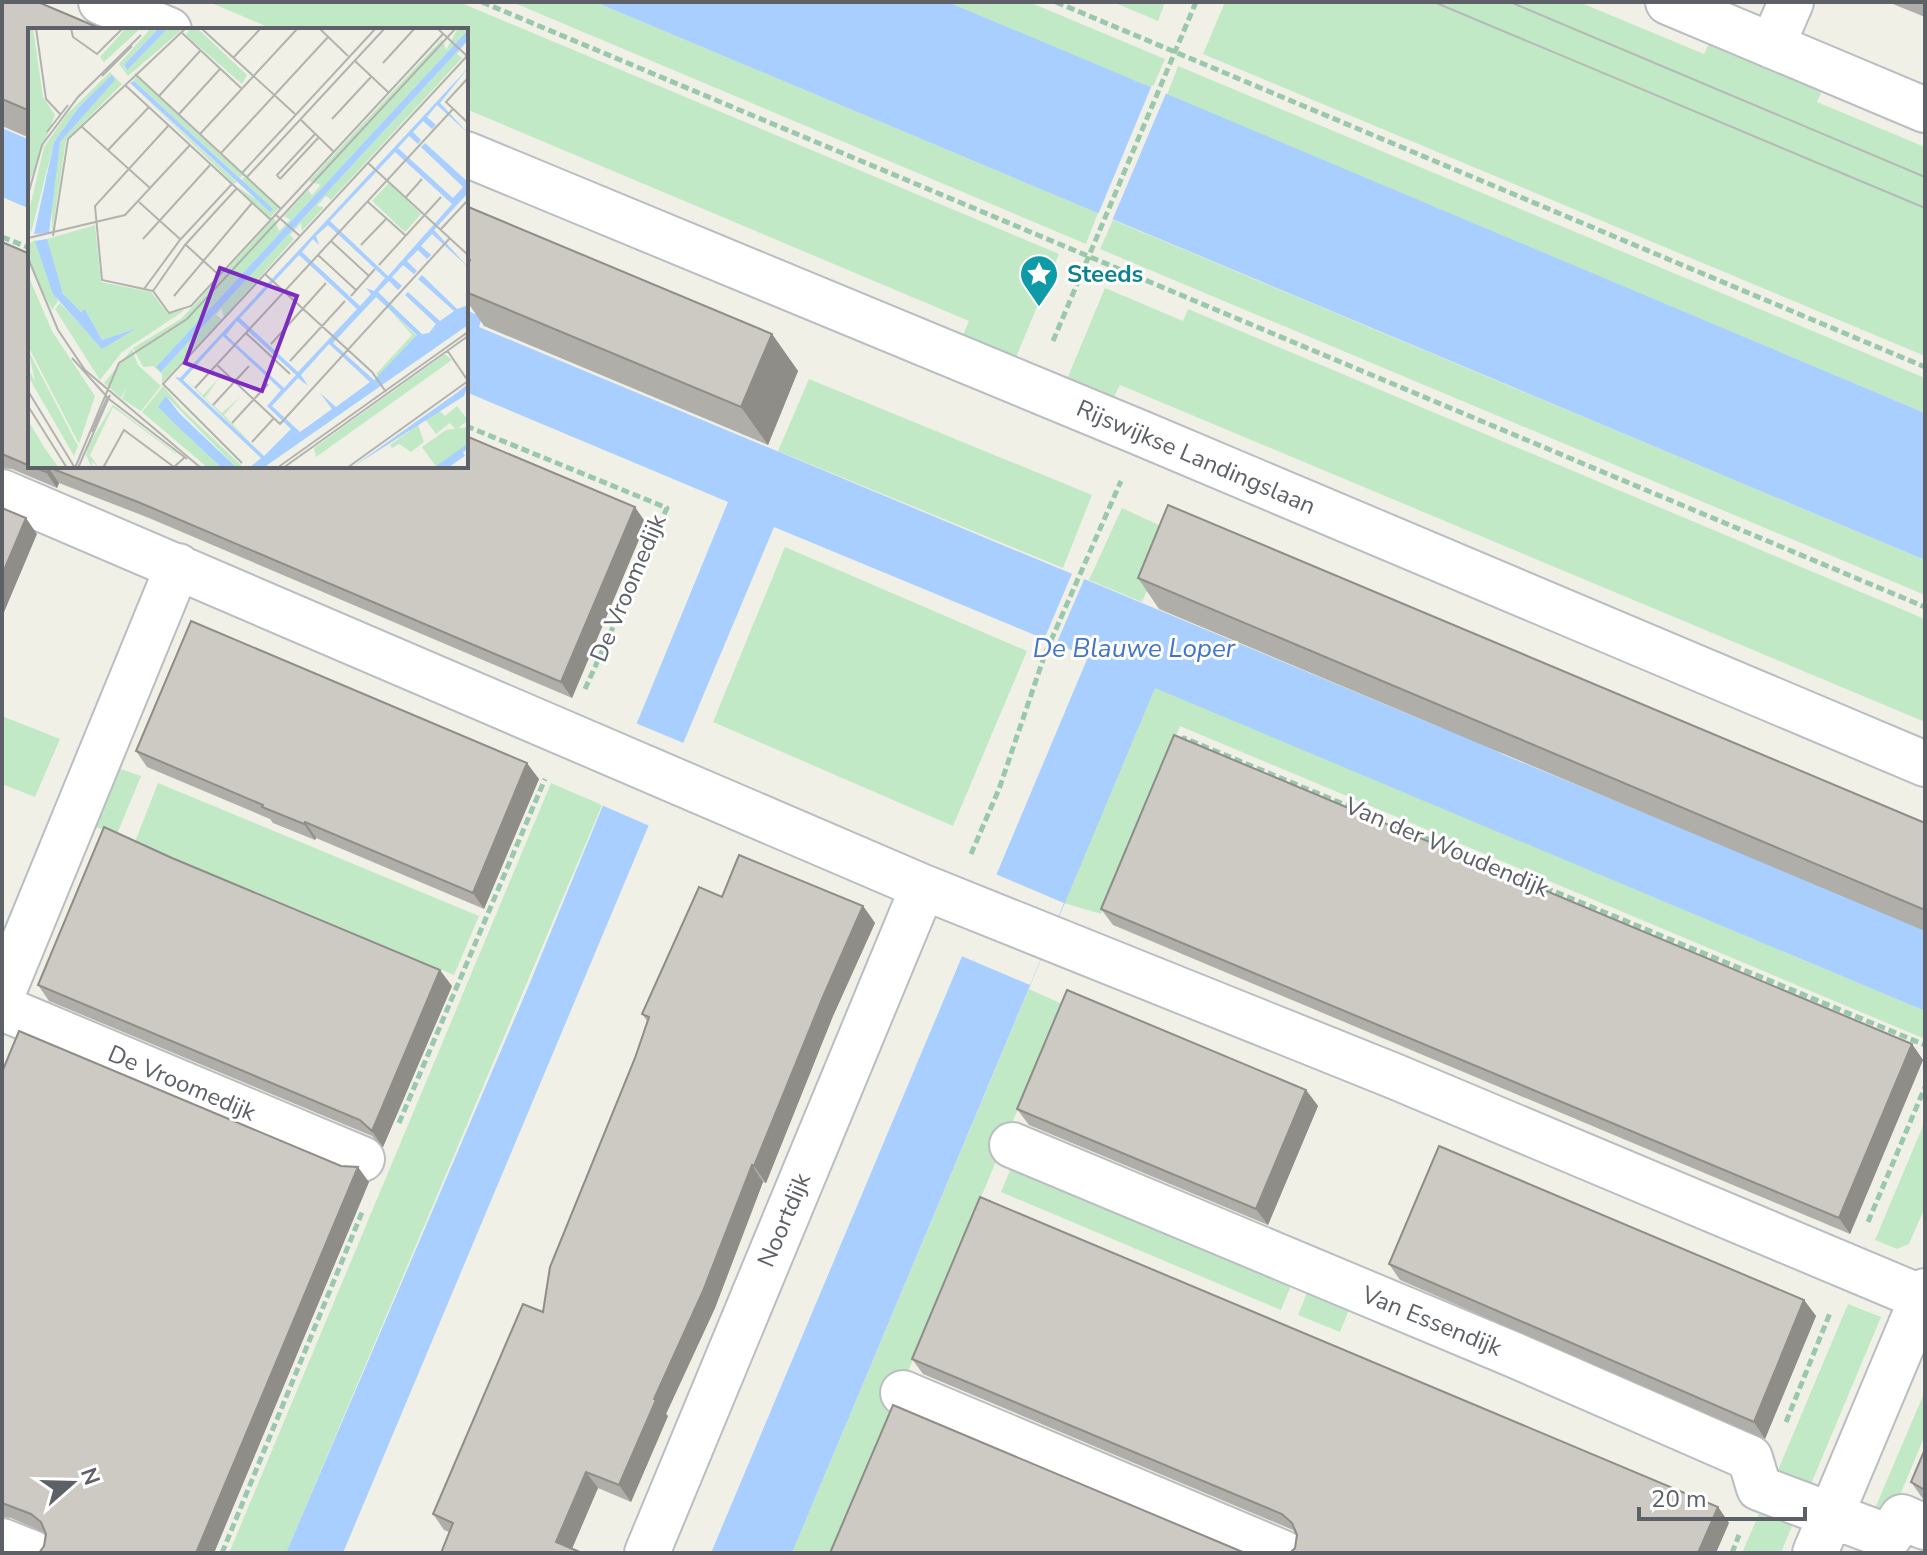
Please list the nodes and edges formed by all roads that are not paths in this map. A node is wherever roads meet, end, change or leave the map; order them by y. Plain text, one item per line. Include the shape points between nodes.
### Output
1 (101, 2) edge
2 (1668, 2) edge
3 (1791, 2) edge
4 (164, 28) edge
5 (1772, 46) junction
6 (1925, 110) edge
7 (468, 155) edge
8 (2, 492) edge
9 (178, 566) junction
10 (1925, 764) edge
11 (948, 897) junction
12 (2, 995) edge
13 (2, 1008) edge
14 (1012, 1145) dead end
15 (362, 1159) dead end
16 (1924, 1296) edge
17 (903, 1393) dead end
18 (1925, 1527) edge
19 (1823, 1534) edge
20 (2, 1541) edge
21 (32, 1553) edge
22 (647, 1553) edge
23 (1283, 1553) edge

1 - 4 street
2 - 5 street
3 - 5 street
5 - 6 street
7 - 10 street, Rijswijkse Landingslaan
8 - 9 street
9 - 11 street
9 - 12 street
11 - 16 street
11 - 22 street, Noortdijk
13 - 15 street, De Vroomedijk
14 - 19 street, Van Essendijk via 1750,1458 1759,1488
16 - 19 street
17 - 23 street
18 - 19 street via 1902,1517 1889,1537
20 - 21 street

